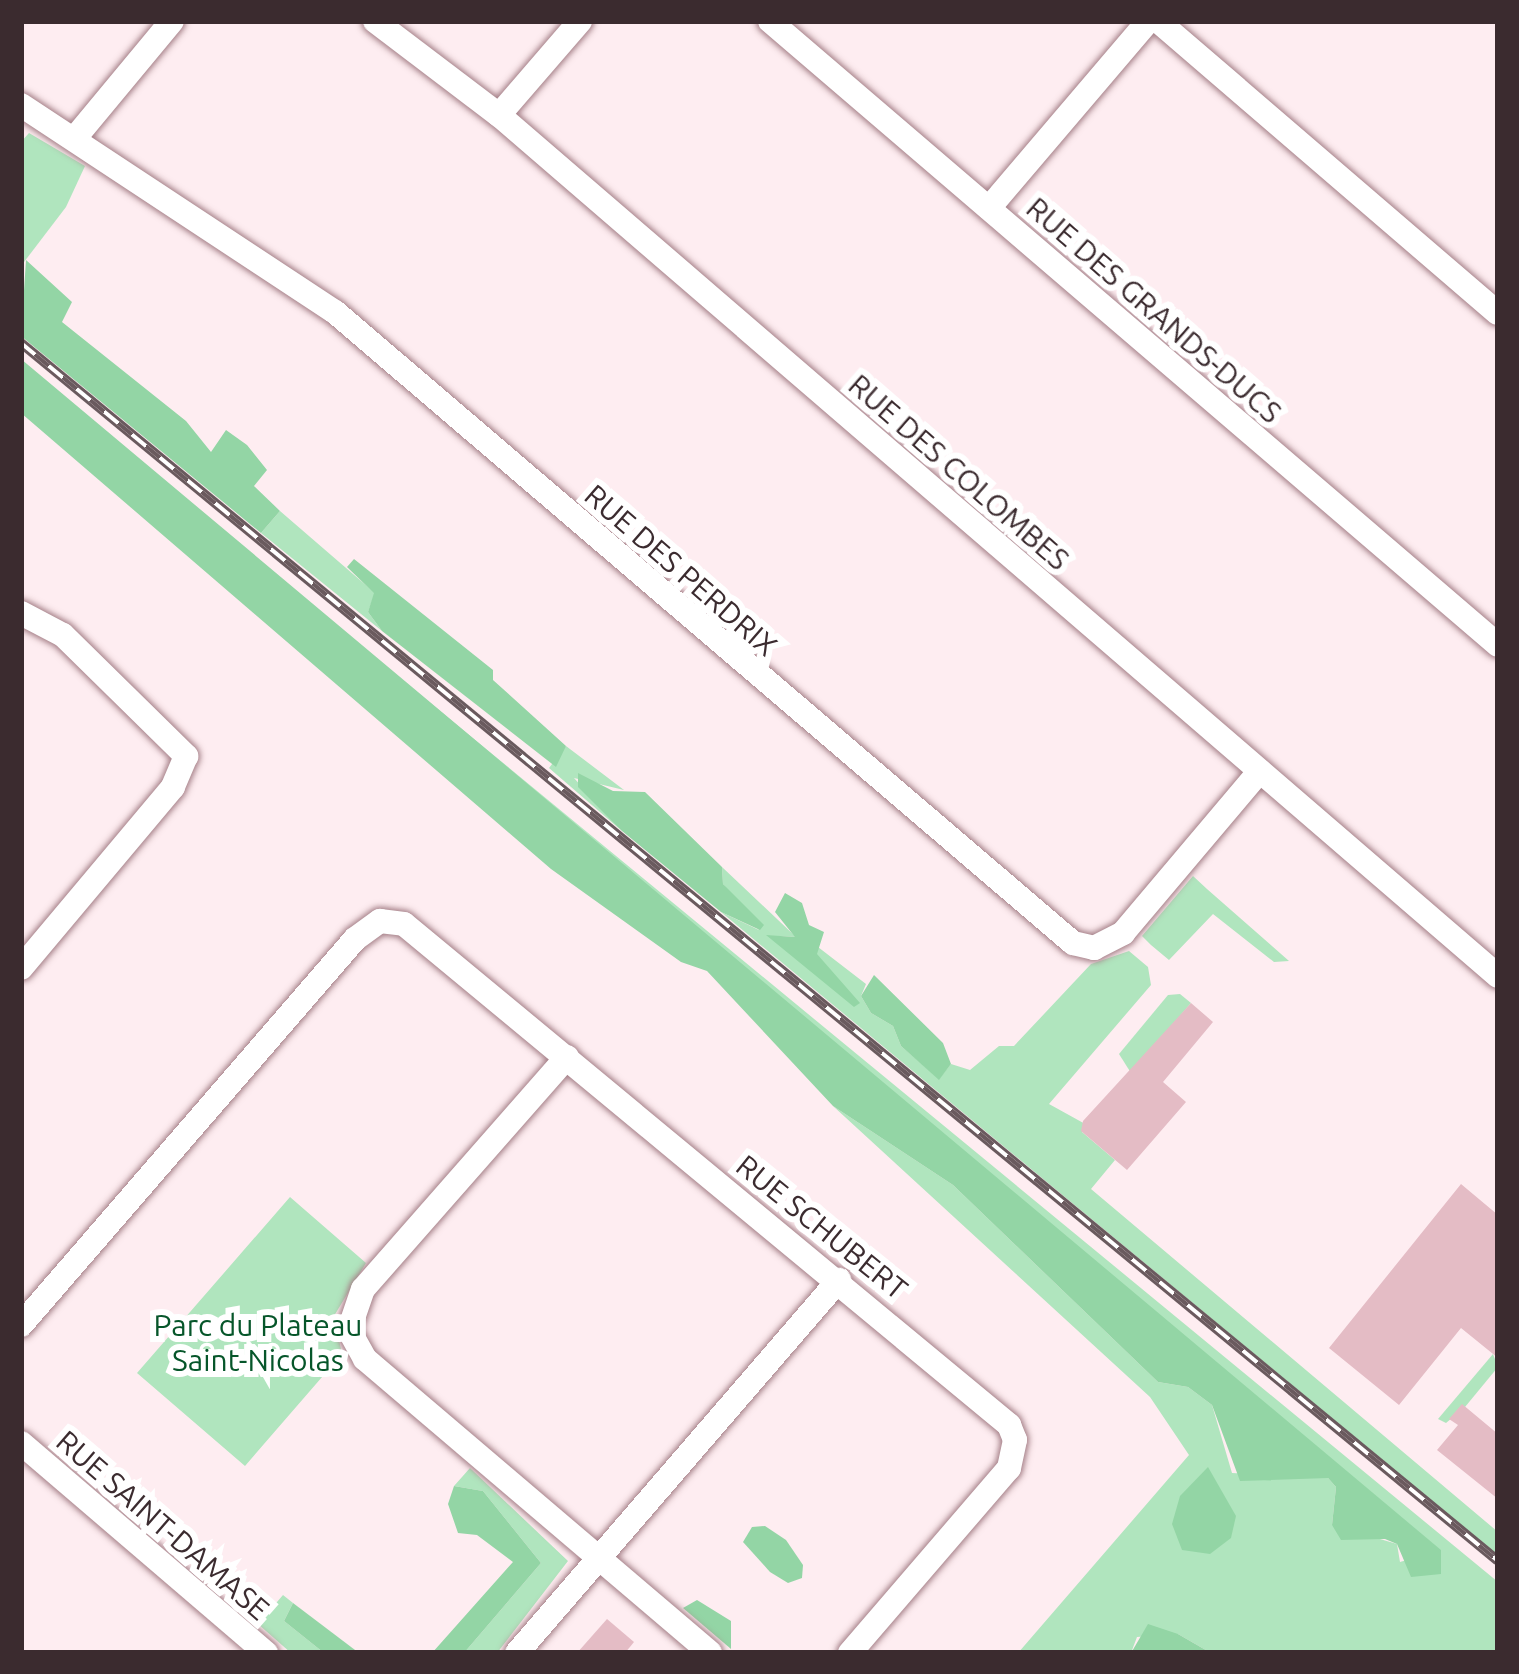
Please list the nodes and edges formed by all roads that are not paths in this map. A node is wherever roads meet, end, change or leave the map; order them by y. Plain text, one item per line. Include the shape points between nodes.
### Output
1 (172, 21) edge
2 (375, 21) edge
3 (580, 21) edge
4 (770, 21) edge
5 (1148, 21) edge
6 (1158, 21) edge
7 (21, 106) edge
8 (499, 115) junction
9 (74, 139) junction
10 (988, 208) junction
11 (1498, 313) edge
12 (23, 614) edge
13 (1498, 645) edge
14 (1260, 772) junction
15 (1493, 962) edge
16 (21, 968) edge
17 (567, 1057) junction
18 (839, 1280) junction
19 (21, 1324) edge
20 (21, 1443) edge
21 (598, 1560) junction
22 (266, 1653) edge
23 (517, 1653) edge
24 (710, 1653) edge
25 (850, 1653) edge

1 - 9 street
2 - 8 street, RUE DES COLOMBES
3 - 8 street
4 - 10 street, RUE DES GRANDS-DUCS
5 - 10 street
6 - 11 street
7 - 9 street, RUE DES PERDRIX
8 - 14 street, RUE DES COLOMBES
9 - 14 street, RUE DES PERDRIX via 334,312 1073,943 1094,948 1123,933
10 - 13 street, RUE DES GRANDS-DUCS
12 - 16 street via 63,635 186,756 173,787
14 - 15 street, RUE DES COLOMBES
17 - 18 street, RUE SCHUBERT
17 - 19 street, RUE SCHUBERT via 412,928 387,920 362,932
17 - 21 street via 363,1289 349,1330 365,1358
18 - 21 street
18 - 25 street, RUE SCHUBERT via 998,1411 1015,1440 1009,1468
20 - 22 street, RUE SAINT-DAMASE
21 - 23 street
21 - 24 street

